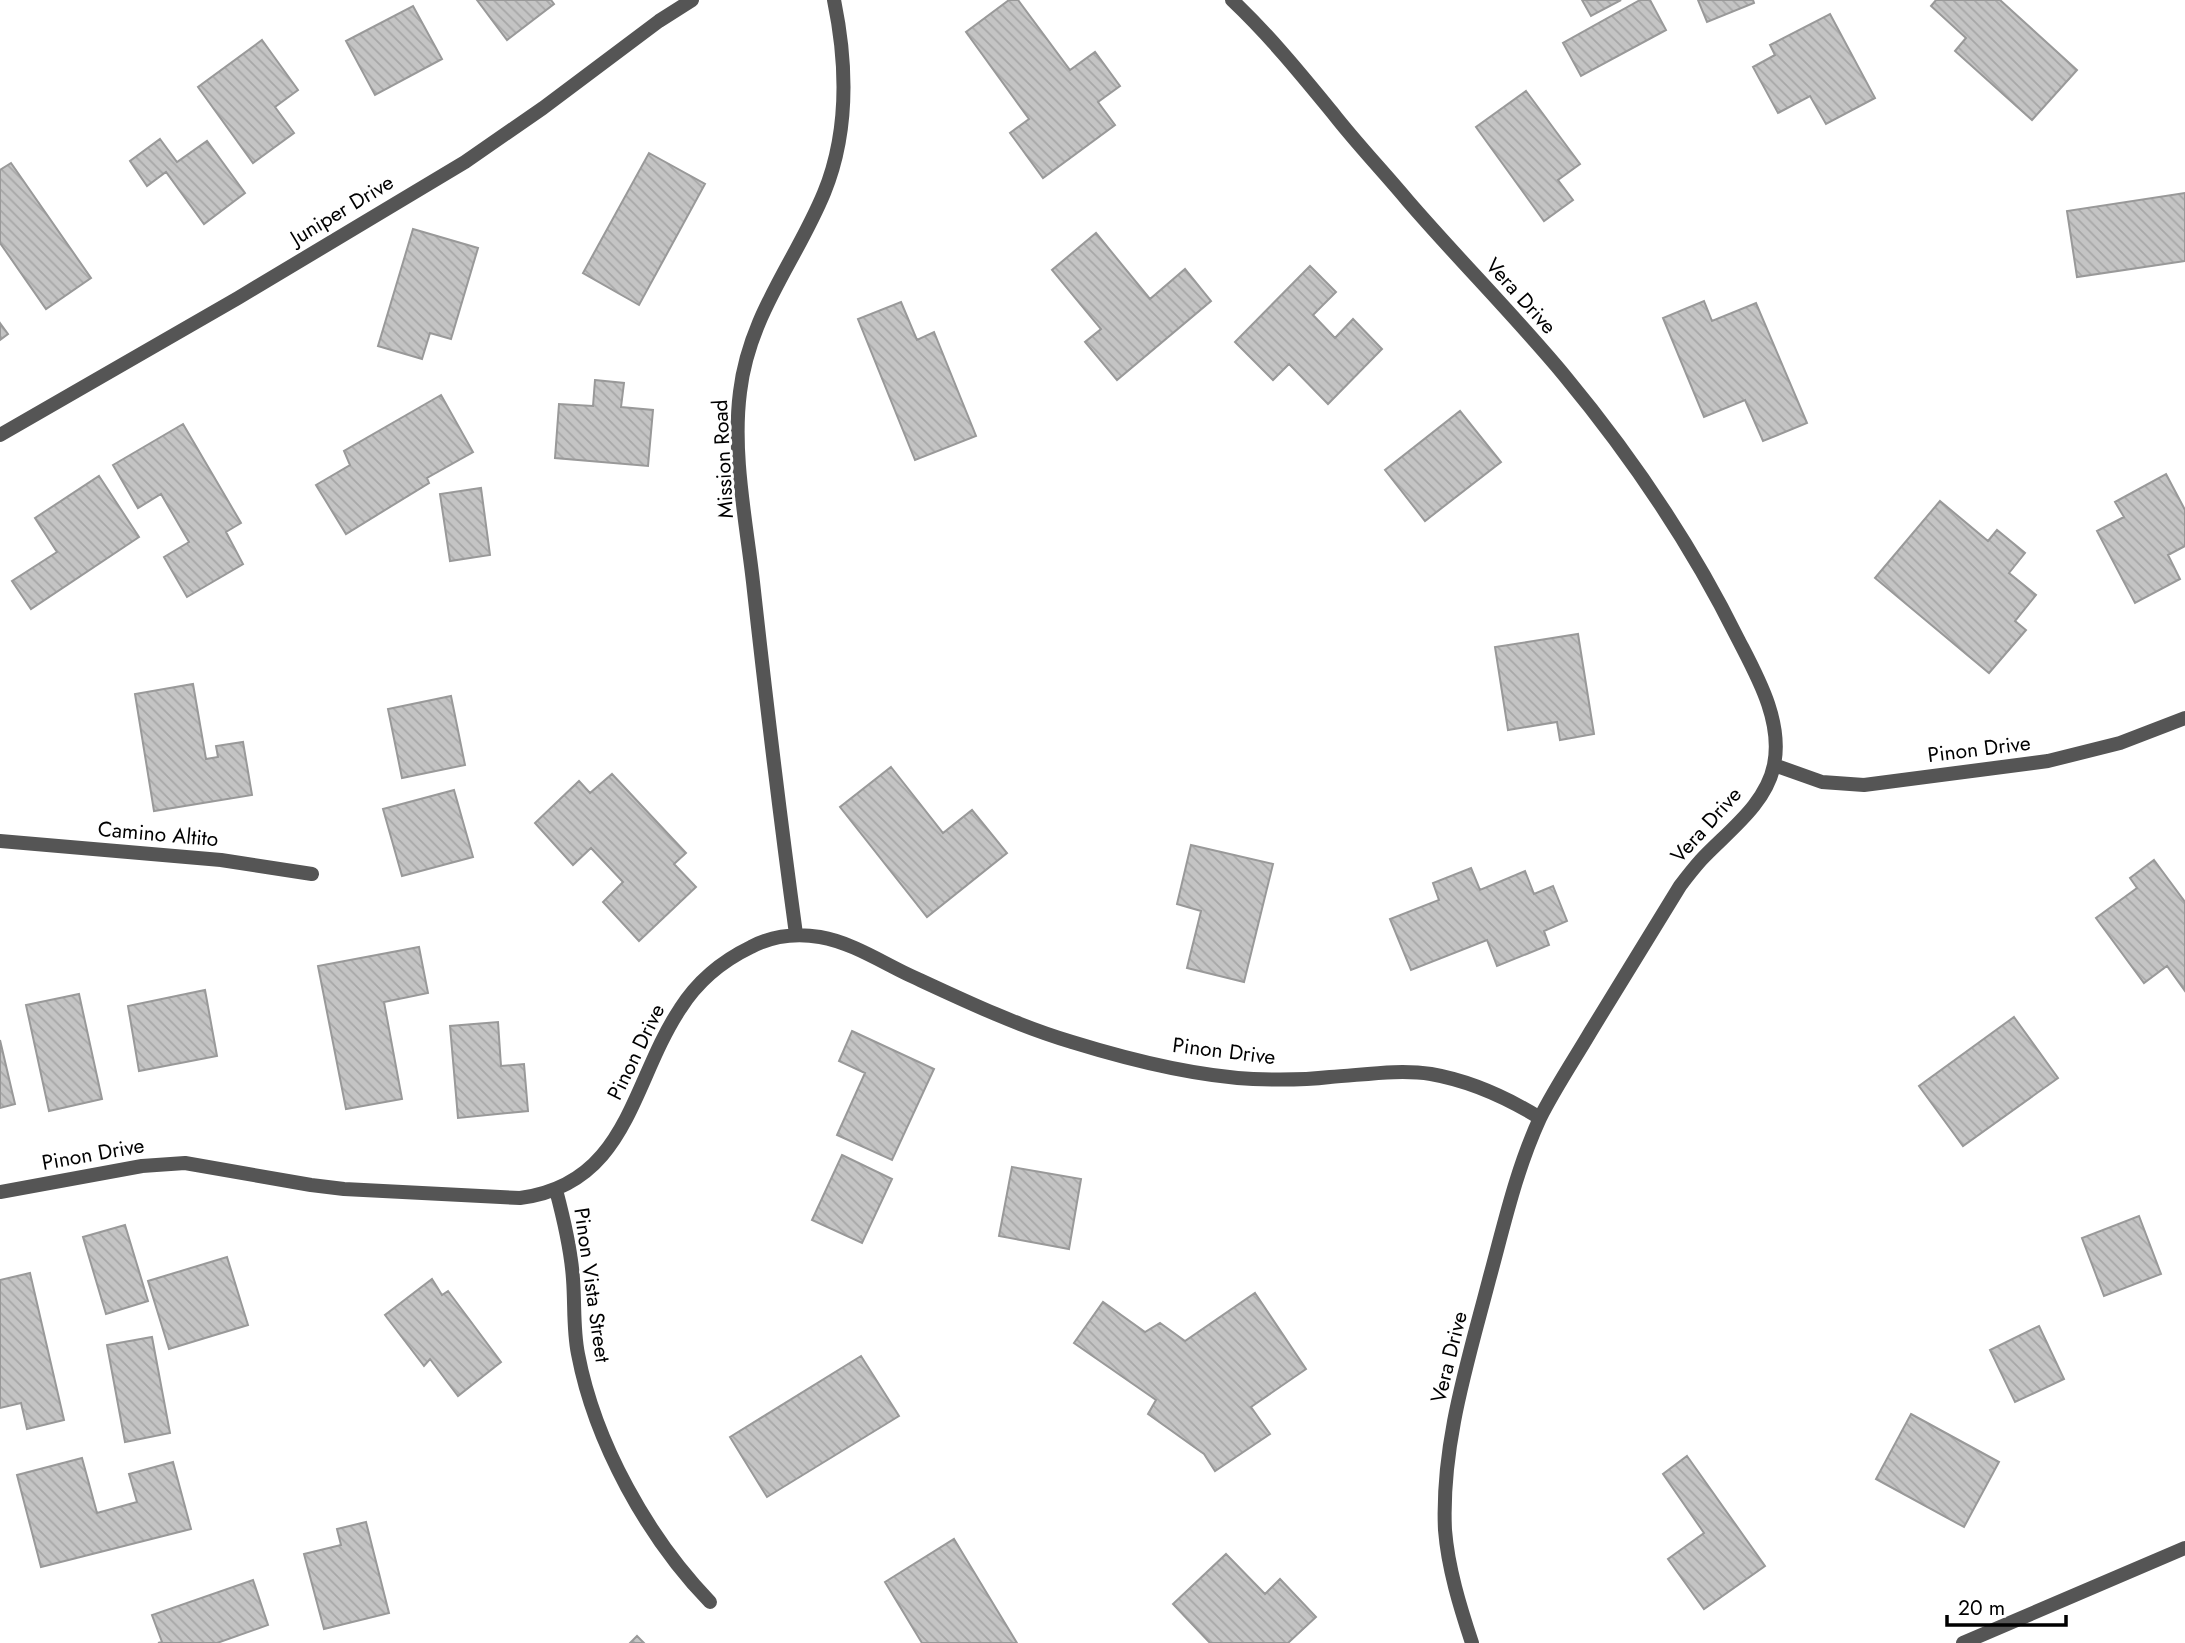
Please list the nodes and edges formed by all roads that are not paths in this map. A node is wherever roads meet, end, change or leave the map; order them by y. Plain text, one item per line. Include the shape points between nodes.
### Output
1 (692, 0) edge
2 (834, 0) edge
3 (1233, 0) edge
4 (0, 435) edge
5 (2185, 718) edge
6 (1774, 765) junction
7 (0, 841) edge
8 (312, 874) dead end
9 (796, 934) junction
10 (1540, 1118) junction
11 (556, 1190) junction
12 (0, 1192) edge
13 (2185, 1548) edge
14 (710, 1602) dead end
15 (1472, 1643) edge
16 (1963, 1643) edge

1 - 4 street, Juniper Drive via 465,162
2 - 9 street, Mission Road via 840,28 843,109 833,167 824,194 762,312 740,395 739,463
3 - 6 street, Vera Drive via 1291,60 1410,204 1565,376 1639,472 1710,584 1763,690 1776,741
5 - 6 street, Pinon Drive via 2120,743 2049,761 1864,785 1822,782
6 - 10 street, Vera Drive via 1755,804 1680,886
7 - 8 street, Camino Altito via 221,860
9 - 10 street, Pinon Drive via 849,946 1033,1030 1113,1054 1250,1079 1428,1074 1488,1090
9 - 11 street, Pinon Drive via 752,946 711,972 695,989 667,1031 605,1153 589,1170
10 - 15 street, Vera Drive via 1514,1185 1448,1452 1446,1532
11 - 12 street, Pinon Drive via 520,1198 344,1189 184,1163 142,1166
11 - 14 street, Pinon Vista Street via 570,1249 578,1356 601,1430 641,1510 682,1571
13 - 16 street

